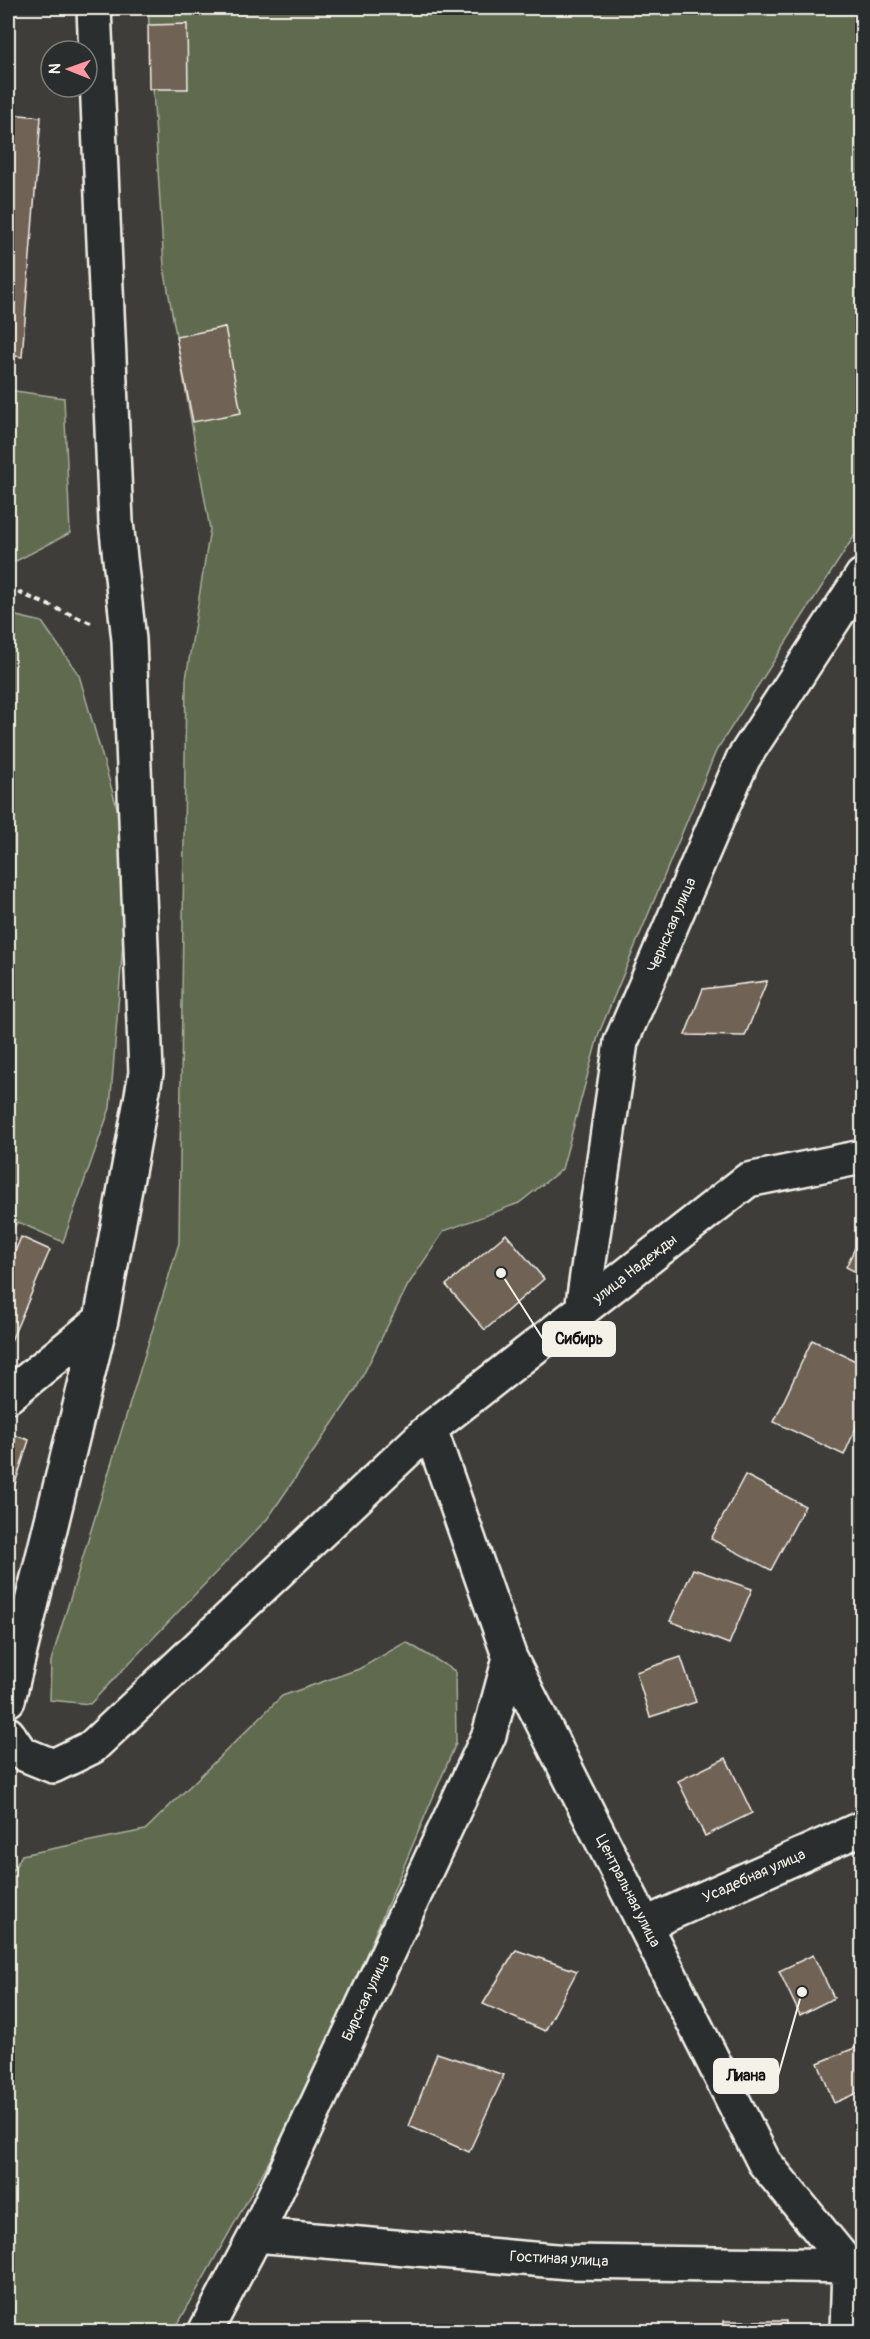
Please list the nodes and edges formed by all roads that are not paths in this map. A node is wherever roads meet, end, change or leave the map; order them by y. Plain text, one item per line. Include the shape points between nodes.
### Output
1 (94, 8) edge
2 (862, 576) edge
3 (862, 1157) edge
4 (582, 1310) junction
5 (101, 1320) junction
6 (8, 1396) edge
7 (430, 1429) junction
8 (510, 1658) junction
9 (8, 1700) edge
10 (12, 1754) edge
11 (862, 1828) edge
12 (646, 1924) junction
13 (256, 2235) junction
14 (856, 2266) edge
15 (205, 2331) edge
16 (847, 2331) edge

1 - 5 street via 116,522 129,640 146,1073
2 - 4 street, Чернская улица via 743,759 621,1042
3 - 4 street, улица Надежды via 748,1180
4 - 7 street, улица Надежды
5 - 6 street
5 - 9 street
7 - 8 street, Центральная улица
7 - 10 street, улица Надежды via 92,1747 53,1766
8 - 12 street, Центральная улица
8 - 13 street, Бирская улица via 489,1735
11 - 12 street, Усадебная улица
12 - 14 street, Центральная улица via 764,2162
13 - 14 street, Гостиная улица via 568,2262
13 - 15 street, Бирская улица
14 - 16 street

